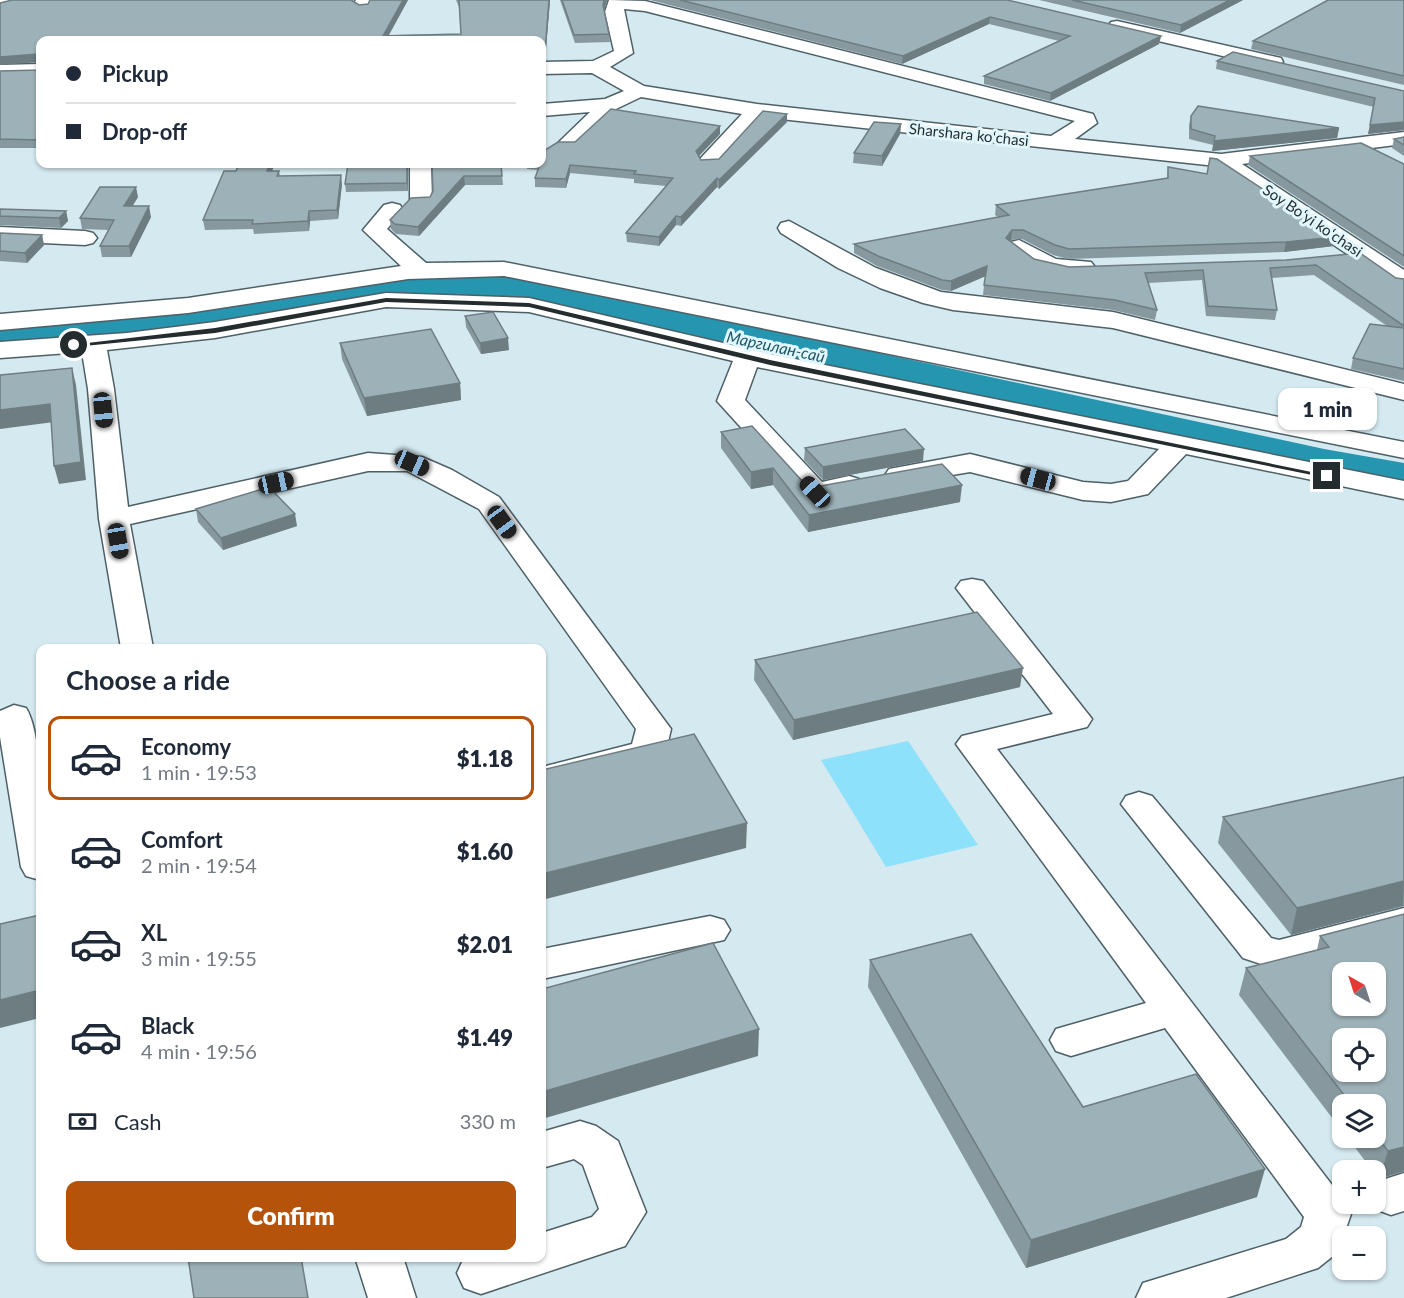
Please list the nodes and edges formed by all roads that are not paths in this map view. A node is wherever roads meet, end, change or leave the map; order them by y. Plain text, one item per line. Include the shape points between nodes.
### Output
1 (12, 0) edge
2 (617, 2) edge
3 (0, 4) edge
4 (1098, 21) edge
5 (596, 67) junction
6 (1293, 67) edge
7 (546, 68) edge
8 (36, 70) edge
9 (0, 71) edge
10 (639, 91) junction
11 (609, 105) junction
12 (546, 110) edge
13 (757, 110) junction
14 (1404, 138) edge
15 (1054, 143) junction
16 (1363, 143) junction
17 (567, 145) edge
18 (1221, 160) junction
19 (1394, 160) edge
20 (709, 161) edge
21 (420, 168) edge
22 (421, 200) edge
23 (392, 210) dead end
24 (789, 228) dead end
25 (0, 234) edge
26 (85, 238) dead end
27 (1019, 247) edge
28 (1363, 253) junction
29 (1329, 256) edge
30 (1104, 267) edge
31 (421, 271) junction
32 (1404, 281) edge
33 (0, 322) edge
34 (93, 344) junction
35 (0, 350) edge
36 (747, 357) junction
37 (49, 361) dead end
38 (0, 365) edge
39 (1404, 392) edge
40 (1178, 446) junction
41 (1404, 450) edge
42 (1404, 490) edge
43 (114, 519) junction
44 (972, 588) dead end
45 (136, 644) edge
46 (18, 715) edge
47 (546, 777) edge
48 (1139, 804) dead end
49 (36, 839) edge
50 (1404, 922) edge
51 (710, 930) dead end
52 (546, 963) edge
53 (1175, 1010) junction
54 (1071, 1040) dead end
55 (546, 1149) edge
56 (546, 1252) edge
57 (381, 1262) edge
58 (517, 1262) edge
59 (482, 1276) edge
60 (392, 1298) edge
61 (1160, 1298) edge

1 - 3 street
2 - 5 street via 614,12 624,53
2 - 15 street via 1086,118 1087,123
4 - 6 street
5 - 7 street
5 - 10 street, Sharshara koʻchasi
8 - 9 street
10 - 11 street
10 - 13 street, Sharshara koʻchasi
11 - 12 street
11 - 17 street
13 - 15 street, Sharshara koʻchasi
13 - 20 street
14 - 16 street, Sharshara koʻchasi
15 - 18 street, Sharshara koʻchasi
16 - 18 street, Sharshara koʻchasi
16 - 19 street
18 - 28 street, Soy Boʻyi koʻchasi
21 - 22 street
23 - 31 street via 374,230
24 - 39 street via 811,245 852,266 933,298 1113,320
25 - 26 street
27 - 30 street via 1051,266
28 - 29 street
28 - 32 street, Soy Boʻyi koʻchasi
31 - 33 street via 112,315
31 - 41 street via 504,269
34 - 35 street
34 - 36 street via 215,330 386,300 529,305
34 - 43 street
36 - 40 street
36 - 40 street via 730,401 815,492 969,463 1083,491 1111,493 1138,488
37 - 38 street
40 - 42 street
43 - 45 street
43 - 47 street via 368,462 412,463 489,503 654,729 648,751
44 - 53 street via 1075,719 974,744
46 - 49 street
48 - 50 street via 1257,948 1279,955
51 - 52 street
53 - 54 street
53 - 61 street via 1328,1214 1321,1238 1301,1254
55 - 56 street via 580,1139 602,1154 623,1212 608,1232
57 - 60 street
58 - 59 street

